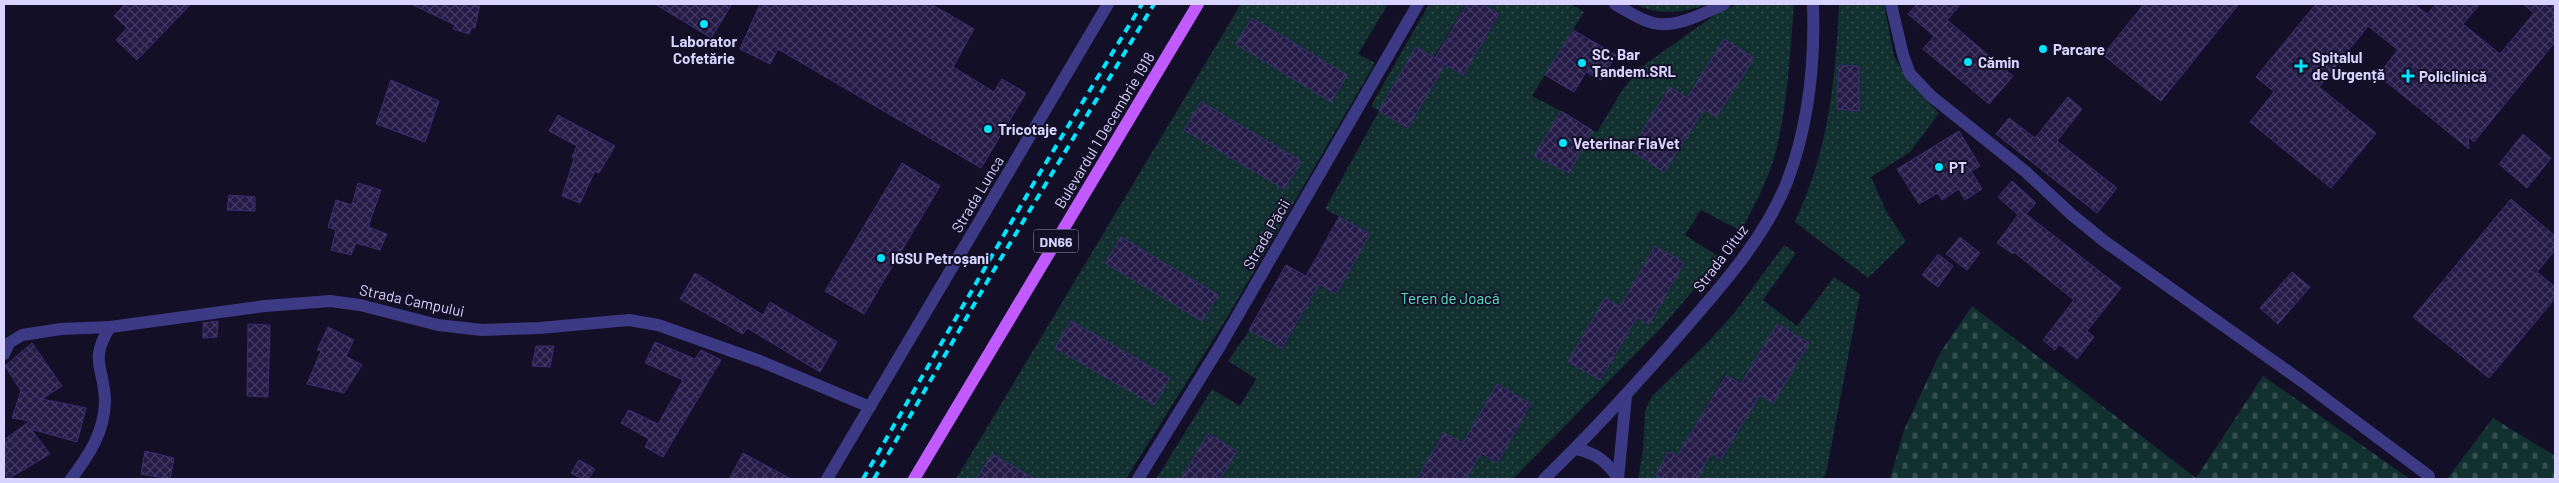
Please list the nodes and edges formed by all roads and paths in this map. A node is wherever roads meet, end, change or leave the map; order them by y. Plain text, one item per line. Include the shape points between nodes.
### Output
1 (1108, 4) edge
2 (1198, 4) edge
3 (1418, 4) edge
4 (1615, 4) edge
5 (1724, 4) edge
6 (1813, 4) edge
7 (1891, 4) edge
8 (110, 326) junction
9 (4, 354) edge
10 (1626, 396) junction
11 (870, 407) junction
12 (1576, 449) junction
13 (2428, 476) dead end
14 (71, 479) edge
15 (827, 479) edge
16 (914, 479) edge
17 (1138, 479) edge
18 (1544, 479) edge
19 (1618, 479) edge

1 - 11 street, Strada Lunca
2 - 16 main road, Bulevardul 1 Decembrie 1918 / DN66
3 - 17 street, Strada Păcii via 1220,346
4 - 5 street via 1647,21 1660,24 1681,21
6 - 10 street, Strada Oituz via 1807,103 1787,182 1745,254
7 - 13 street via 1902,56 1910,74 1931,96 2026,172 2104,241 2288,371
8 - 9 street, Strada Campului via 22,335 9,344
8 - 11 street, Strada Campului via 265,306 330,302 360,305 438,325 482,330 628,320 658,325 709,342
8 - 14 street via 104,336 98,367 105,400 103,422 94,448
10 - 12 street, Strada Oituz
10 - 19 street
11 - 15 street, Strada Lunca
12 - 18 street, Strada Oituz
12 - 19 street via 1601,457

